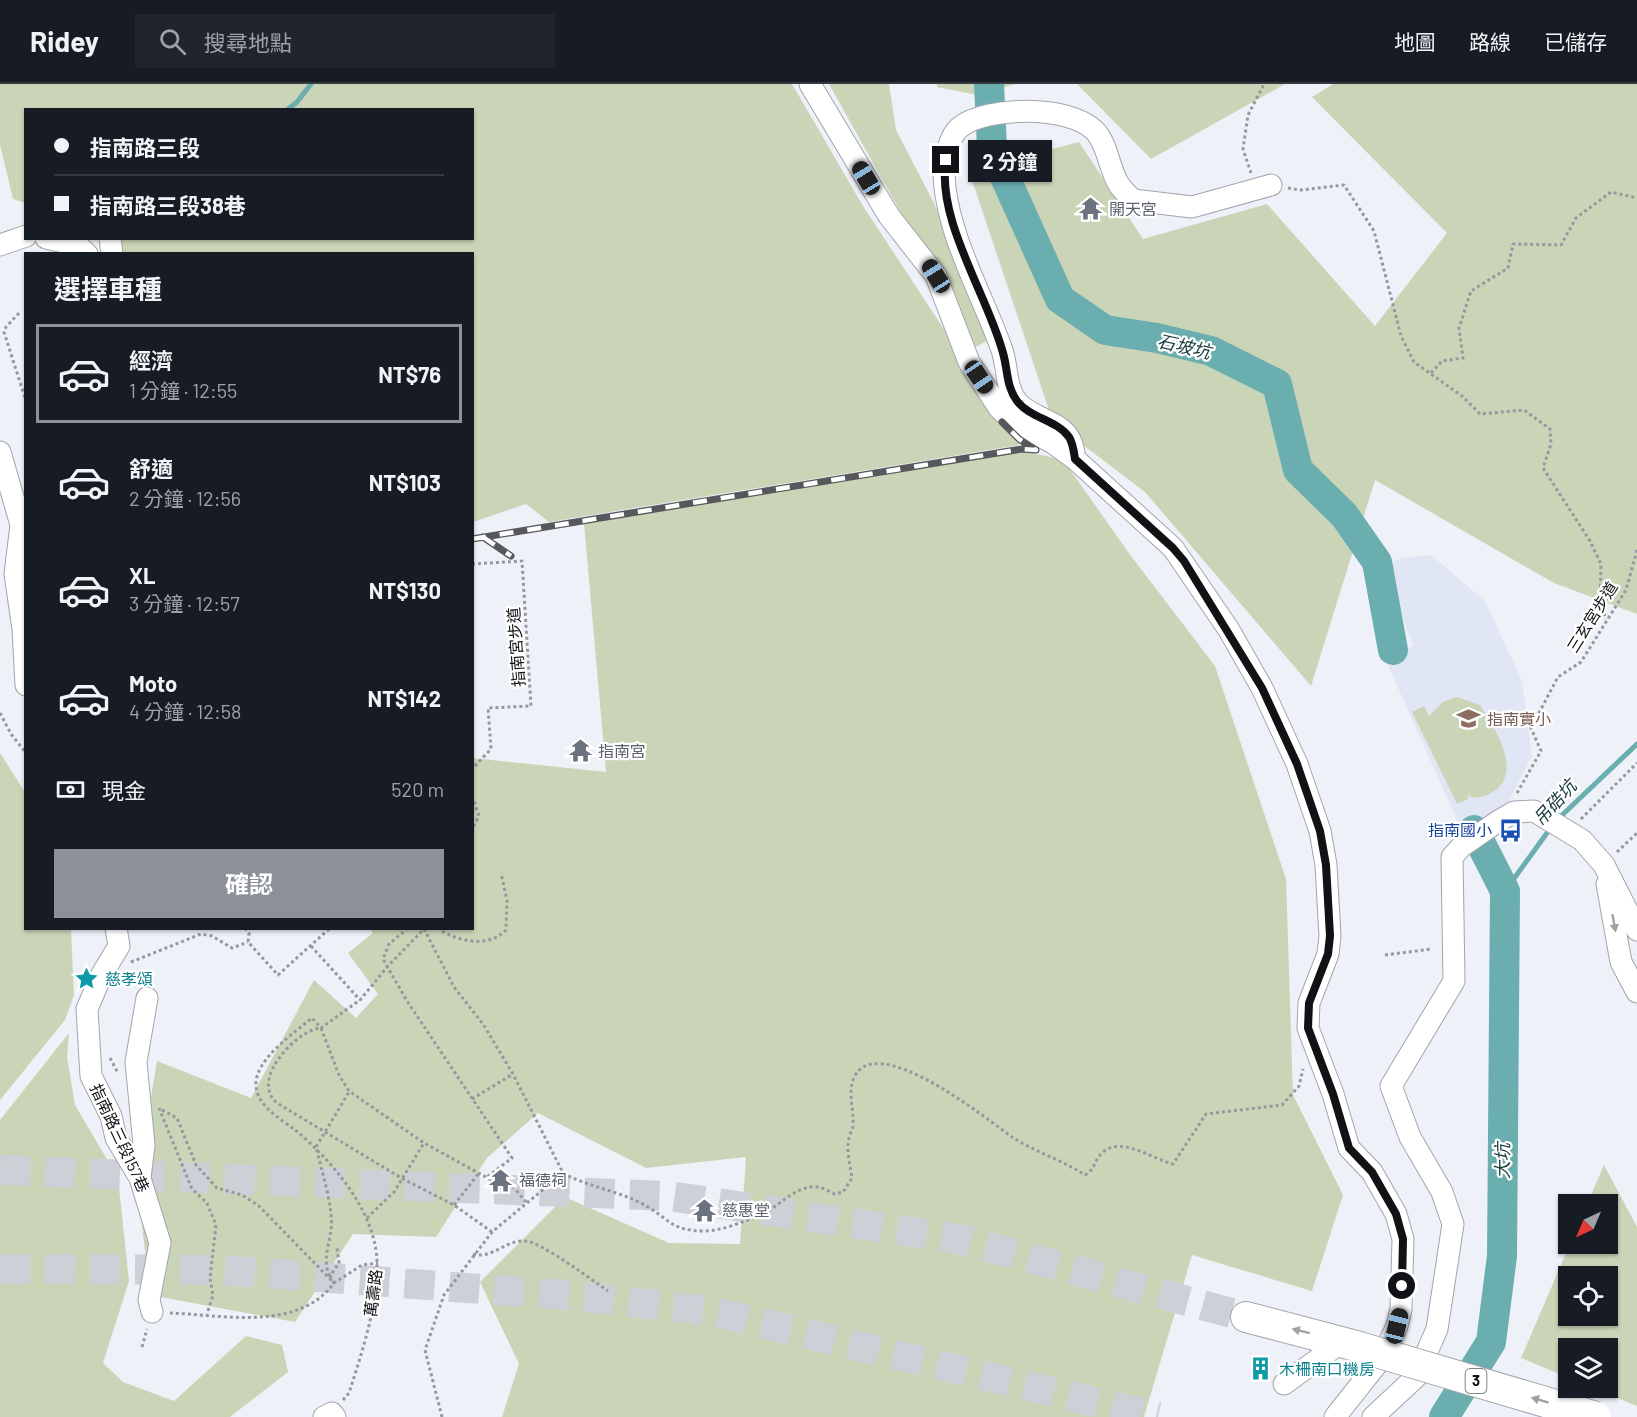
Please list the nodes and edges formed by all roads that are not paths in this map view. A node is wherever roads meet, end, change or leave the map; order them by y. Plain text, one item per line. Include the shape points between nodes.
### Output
1 (810, 84) edge
2 (1263, 187) road end
3 (24, 237) edge
4 (54, 240) edge
5 (0, 244) edge
6 (84, 252) edge
7 (0, 452) edge
8 (1075, 459) junction
9 (24, 648) edge
10 (1604, 866) junction
11 (116, 930) edge
12 (1637, 930) edge
13 (1637, 992) edge
14 (147, 998) dead end
15 (140, 1178) junction
16 (152, 1312) road end
17 (1246, 1317) tunnel mouth
18 (1350, 1343) junction
19 (1284, 1384) dead end
20 (1335, 1417) edge
21 (1373, 1417) edge
22 (1596, 1417) edge

1 - 8 street via 889,216 936,276 969,362 999,408 1014,422
2 - 8 street via 1192,207 1133,200 1118,184 1096,131 1082,120 1058,113 1004,113 975,118 958,129 948,148 944,173 953,224 1003,353 1009,389 1018,403 1070,438
3 - 5 street
4 - 6 street
7 - 9 street via 21,525 15,574
8 - 20 street via 1184,561 1262,688 1297,764 1320,831 1330,936 1328,954 1309,1003 1308,1028 1349,1148 1372,1172 1396,1214 1403,1239 1397,1326 1381,1359
10 - 12 street
10 -> 13 street via 1621,962
10 - 21 street via 1582,840 1534,811 1504,819 1452,857 1454,981 1391,1086 1410,1137 1442,1192 1453,1224 1437,1329 1416,1377
11 - 15 street, 指南路三段157巷 via 119,946 87,1009 91,1076 111,1116 116,1138
14 - 15 street via 136,1062 144,1145
15 - 16 street, 指南路三段157巷 via 160,1243 149,1300
18 -> 17 highway, 3
18 - 19 street
22 -> 18 highway, 3, bridge

